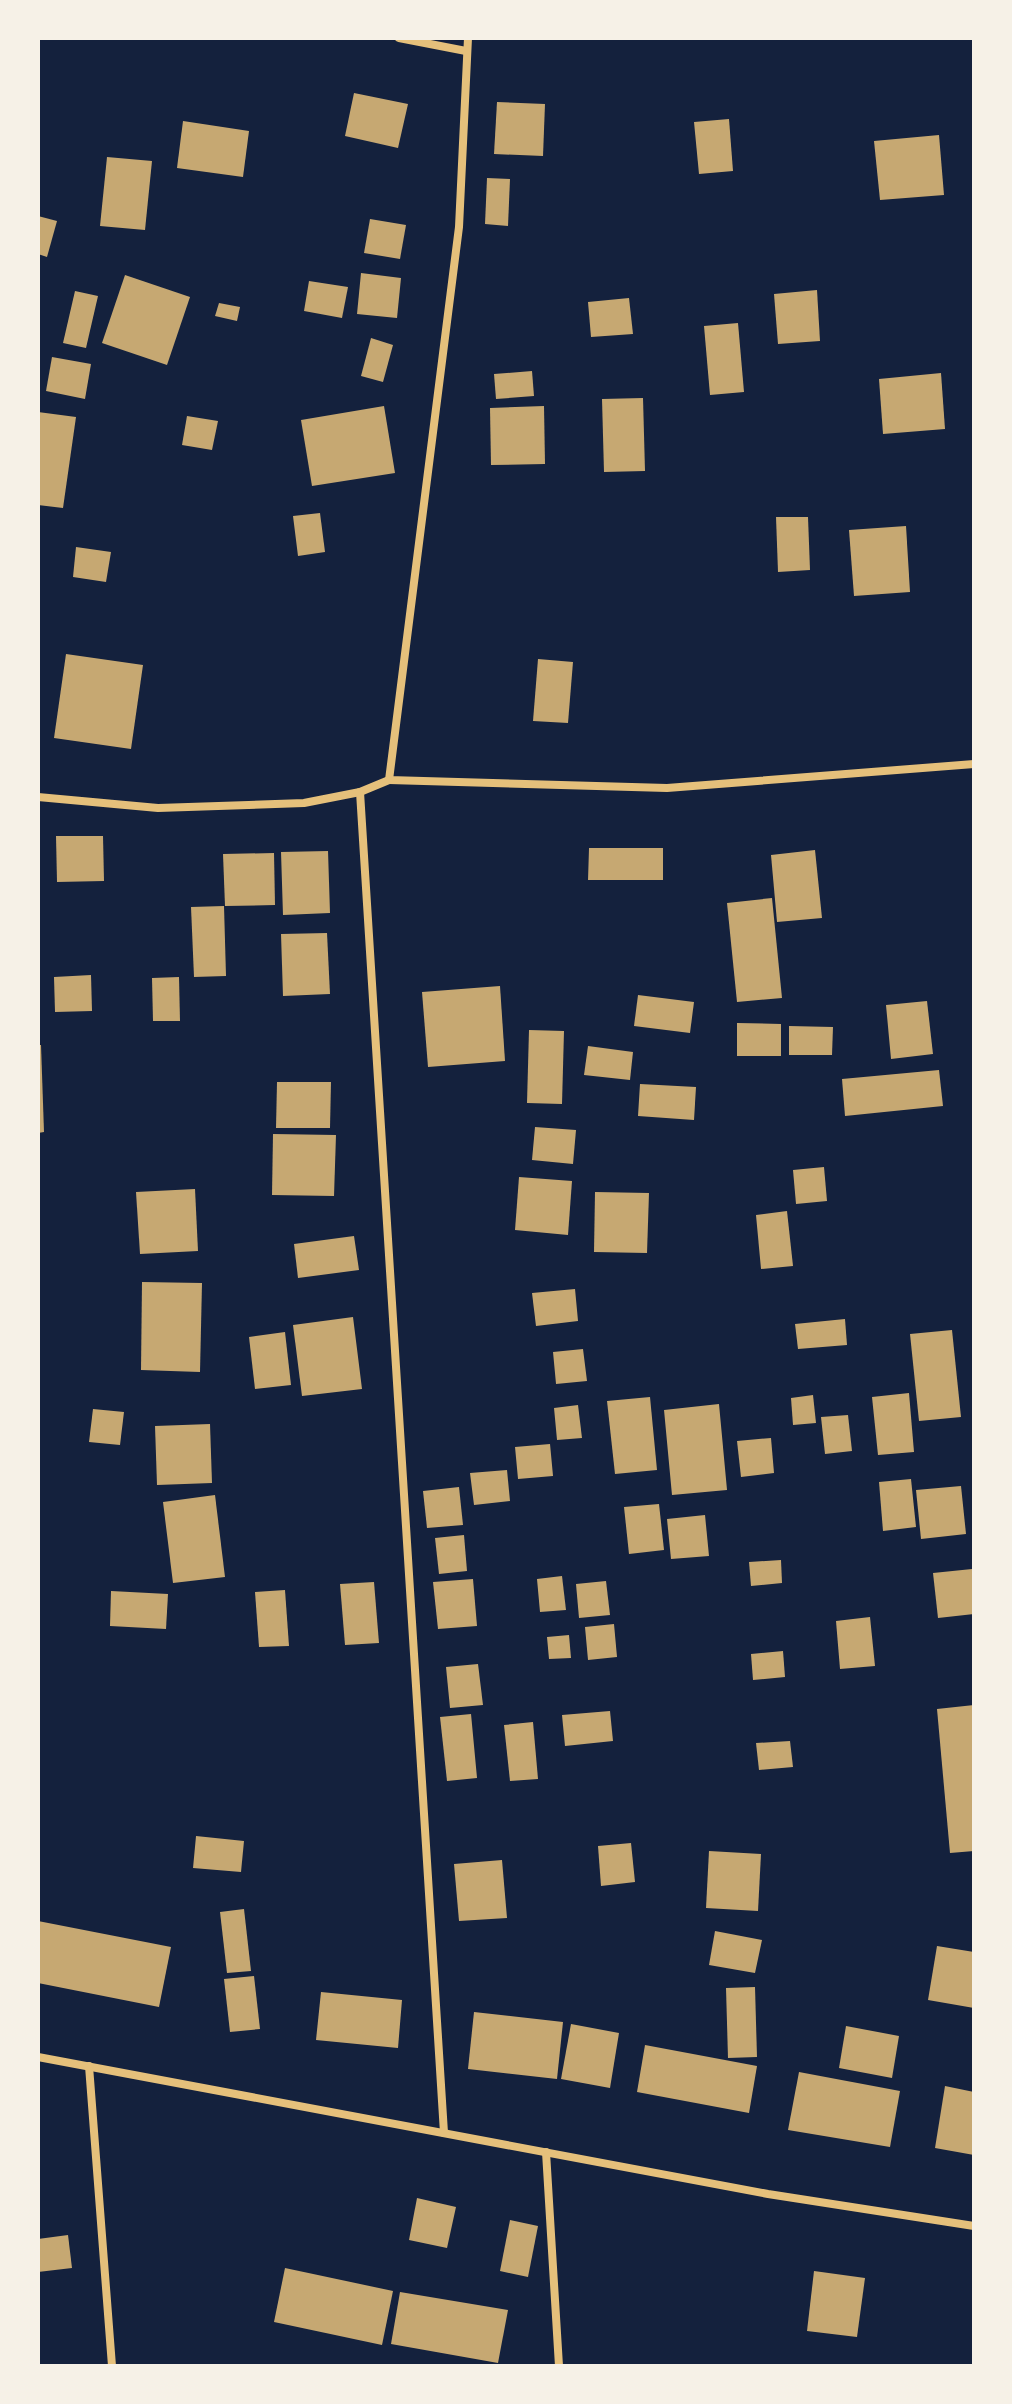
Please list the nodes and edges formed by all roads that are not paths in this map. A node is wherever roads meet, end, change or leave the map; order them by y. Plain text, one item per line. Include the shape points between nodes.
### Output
1 (399, 38) edge
2 (468, 38) edge
3 (466, 51) junction
4 (974, 764) edge
5 (389, 780) junction
6 (360, 792) junction
7 (38, 797) edge
8 (38, 2057) edge
9 (89, 2066) junction
10 (444, 2133) junction
11 (546, 2152) junction
12 (974, 2226) edge
13 (112, 2366) edge
14 (559, 2366) edge

1 - 3 street
2 - 3 street
3 - 5 street via 459,227
4 - 5 street via 667,788
5 - 6 street
6 - 7 street via 304,803 158,808
6 - 10 street
8 - 9 street
9 - 10 street
9 - 13 street
10 - 11 street
11 - 12 street
11 - 14 street

